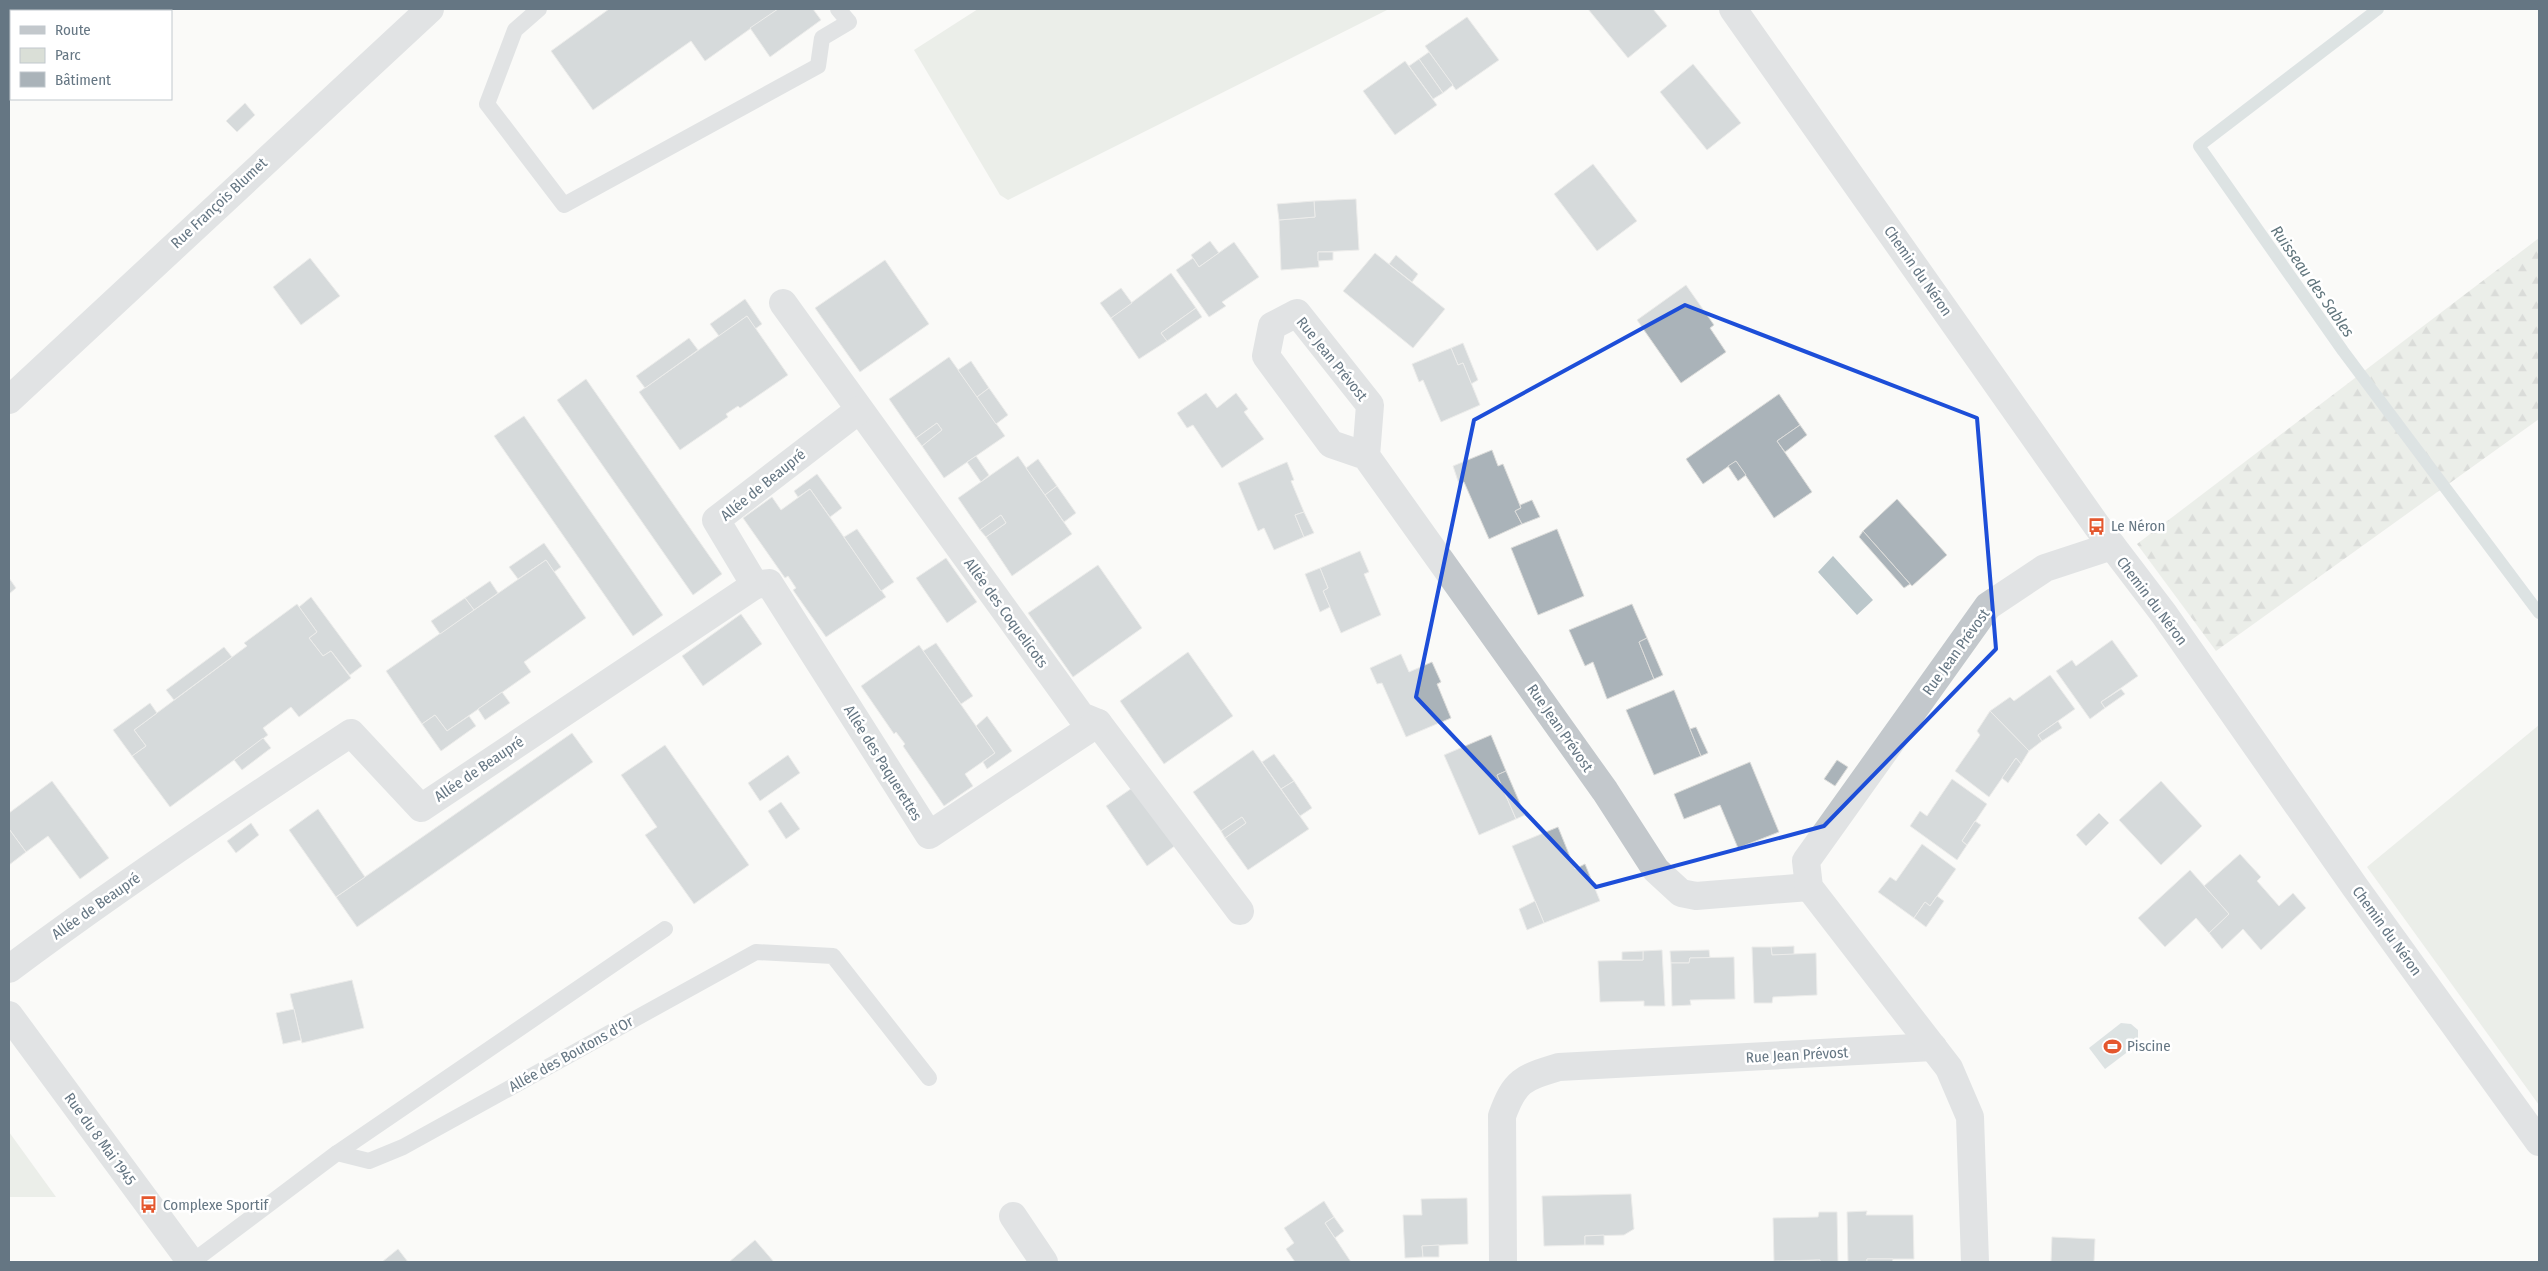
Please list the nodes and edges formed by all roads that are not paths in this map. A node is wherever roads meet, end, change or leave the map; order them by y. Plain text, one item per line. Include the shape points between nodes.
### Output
1 (430, 9) edge
2 (540, 9) edge
3 (838, 9) edge
4 (1733, 9) edge
5 (783, 304) dead end
6 (9, 400) edge
7 (859, 410) junction
8 (1366, 456) junction
9 (2112, 546) junction
10 (755, 585) junction
11 (1098, 723) junction
12 (1809, 887) junction
13 (1240, 911) dead end
14 (665, 929) dead end
15 (9, 969) edge
16 (9, 1016) edge
17 (1933, 1047) junction
18 (929, 1078) dead end
19 (2539, 1142) edge
20 (337, 1153) junction
21 (1013, 1216) dead end
22 (191, 1262) edge
23 (1044, 1262) edge
24 (1503, 1262) edge
25 (1974, 1262) edge

1 - 6 street, Rue François Blumet
2 - 3 lane via 515,30 487,104 564,206 818,66 822,38 848,22
4 - 9 street, Chemin du Néron
5 - 7 street, Allée des Coquelicots
7 - 10 street, Allée de Beaupré via 716,520
7 - 11 street, Allée des Coquelicots via 1081,716
8 - 8 street, Rue Jean Prévost via 1370,405 1297,313 1272,326 1266,356 1331,444
8 - 12 street, Rue Jean Prévost via 1605,791 1656,870 1680,893 1696,896
9 - 12 street, Rue Jean Prévost via 2045,568 1988,606 1806,861
9 - 19 street, Chemin du Néron via 2164,614
10 - 11 street, Allée des Paquerettes via 769,583 929,835
10 - 15 street, Allée de Beaupré via 421,808 351,733 220,819
11 - 13 street, Allée des Coquelicots
12 - 17 street
14 - 20 lane
16 - 22 street, Rue du 8 Mai 1945
17 - 24 street, Rue Jean Prévost via 1559,1067 1529,1076 1510,1093 1502,1116
17 - 25 street via 1949,1068 1970,1117
18 - 20 lane, Allée des Boutons d'Or via 833,956 756,952 403,1147 369,1161
20 - 22 lane
21 - 23 street

